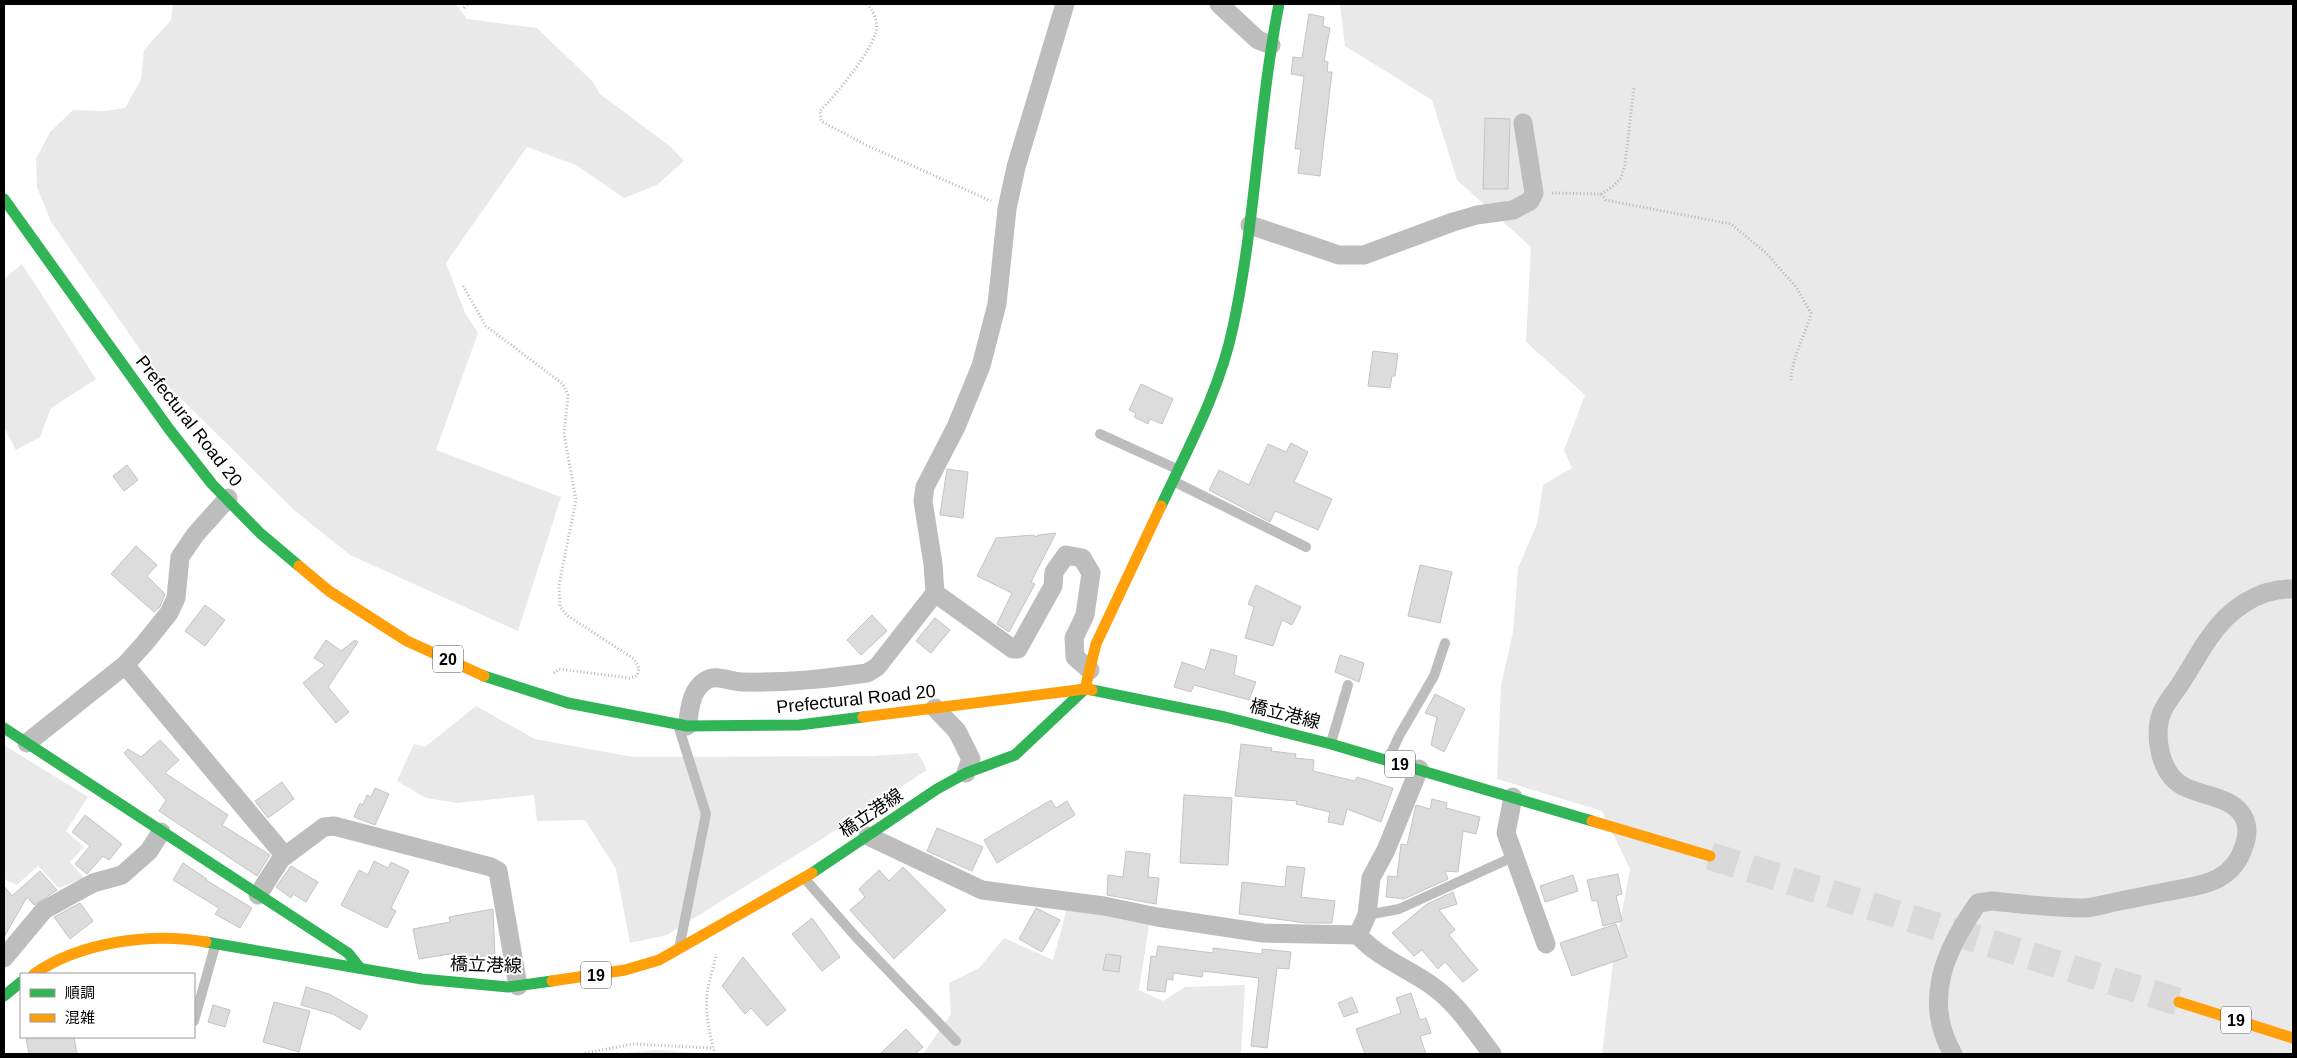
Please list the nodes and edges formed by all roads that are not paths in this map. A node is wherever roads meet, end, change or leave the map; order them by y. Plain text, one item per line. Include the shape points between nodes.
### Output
1 (1066, 4) edge
2 (1220, 4) edge
3 (1279, 4) edge
4 (1271, 44) junction
5 (1523, 123) dead end
6 (4, 199) edge
7 (1250, 226) junction
8 (1100, 434) dead end
9 (1178, 470) junction
10 (1172, 481) junction
11 (228, 498) junction
12 (1306, 547) dead end
13 (2293, 589) edge
14 (934, 593) junction
15 (1445, 643) dead end
16 (125, 665) junction
17 (1090, 670) junction
18 (1348, 685) dead end
19 (1086, 689) junction
20 (935, 708) junction
21 (682, 725) junction
22 (4, 728) edge
23 (27, 743) junction
24 (1331, 744) junction
25 (1388, 760) junction
26 (1419, 769) junction
27 (966, 773) junction
28 (1513, 797) junction
29 (161, 832) junction
30 (868, 836) junction
31 (285, 856) junction
32 (1710, 856) tunnel mouth
33 (1513, 857) junction
34 (804, 878) junction
35 (258, 895) junction
36 (1367, 915) junction
37 (1358, 935) junction
38 (216, 942) junction
39 (1546, 944) dead end
40 (679, 950) junction
41 (4, 958) edge
42 (360, 968) junction
43 (36, 973) edge
44 (20, 983) edge
45 (518, 986) junction
46 (4, 996) edge
47 (2179, 1002) tunnel mouth
48 (195, 1017) edge
49 (2293, 1038) edge
50 (956, 1041) dead end
51 (1492, 1054) edge
52 (1953, 1054) edge

1 - 14 street via 1027,126 1007,209 997,304 981,366 956,427 925,487 923,501
2 - 4 street via 1258,40
3 - 4 main road
4 - 7 main road
5 - 7 street via 1534,193 1530,201 1513,210 1477,215 1351,257 1339,256
6 - 11 main road, Prefectural Road 20 / 20 via 169,429 212,484
7 - 9 main road via 1233,328 1208,406
8 - 9 lane
9 - 10 main road
10 - 12 lane
10 - 17 main road via 1096,644
11 - 16 street via 180,557 176,598 169,613
11 - 21 main road, Prefectural Road 20 / 20 via 260,533 329,591 407,641 495,681 607,711
13 - 52 street via 2257,596 2225,617 2162,710 2159,722 2160,755 2168,772 2182,786 2222,799 2236,808 2245,820 2247,837 2242,854 2217,879 2201,886 2144,898 2085,908 1992,901 1978,903 1966,920 1944,969 1937,996 1940,1026
14 - 17 street via 1013,649 1018,649 1053,586 1054,572 1066,554 1082,558 1091,573 1085,616 1074,638 1075,657
14 - 21 street via 877,667 867,673 782,684 716,677 705,681 696,691
15 - 25 lane via 1434,676
16 - 23 street
16 - 31 street
17 - 19 main road
18 - 24 lane
19 - 20 main road, Prefectural Road 20 / 20
19 - 24 main road, 橋立港線 / 19 via 1217,715
19 - 27 main road, 橋立港線 / 19 via 1015,755
20 - 21 main road, Prefectural Road 20 / 20 via 799,725
20 - 27 street via 957,731 971,759
21 - 40 lane via 706,814
22 - 23 main road
23 - 29 main road
24 - 25 main road, 橋立港線 / 19
25 - 26 main road, 橋立港線 / 19
26 - 28 main road, 橋立港線 / 19
26 - 36 street via 1371,878
27 - 30 main road, 橋立港線 / 19
28 - 32 main road, 橋立港線 / 19
28 - 33 street via 1506,833
29 - 35 main road
29 - 41 street via 149,851 122,875 93,883 44,910
30 - 34 main road, 橋立港線 / 19
30 - 37 street via 982,890 1104,906 1263,933
31 - 35 street
31 - 45 street via 324,827 334,826 498,871
33 - 36 lane via 1399,909
33 - 39 street
34 - 40 main road, 橋立港線 / 19
34 - 50 lane
35 - 42 main road via 348,953
36 - 37 street
37 - 51 street via 1367,946 1431,985 1454,1004
38 - 42 main road, 橋立港線 / 19
38 - 43 main road, 橋立港線 / 19 via 179,937 116,943 67,956
38 - 48 lane
40 - 45 main road, 橋立港線 / 19 via 625,970
42 - 45 main road, 橋立港線 / 19 via 469,984
44 - 46 main road
47 - 49 main road, 19

